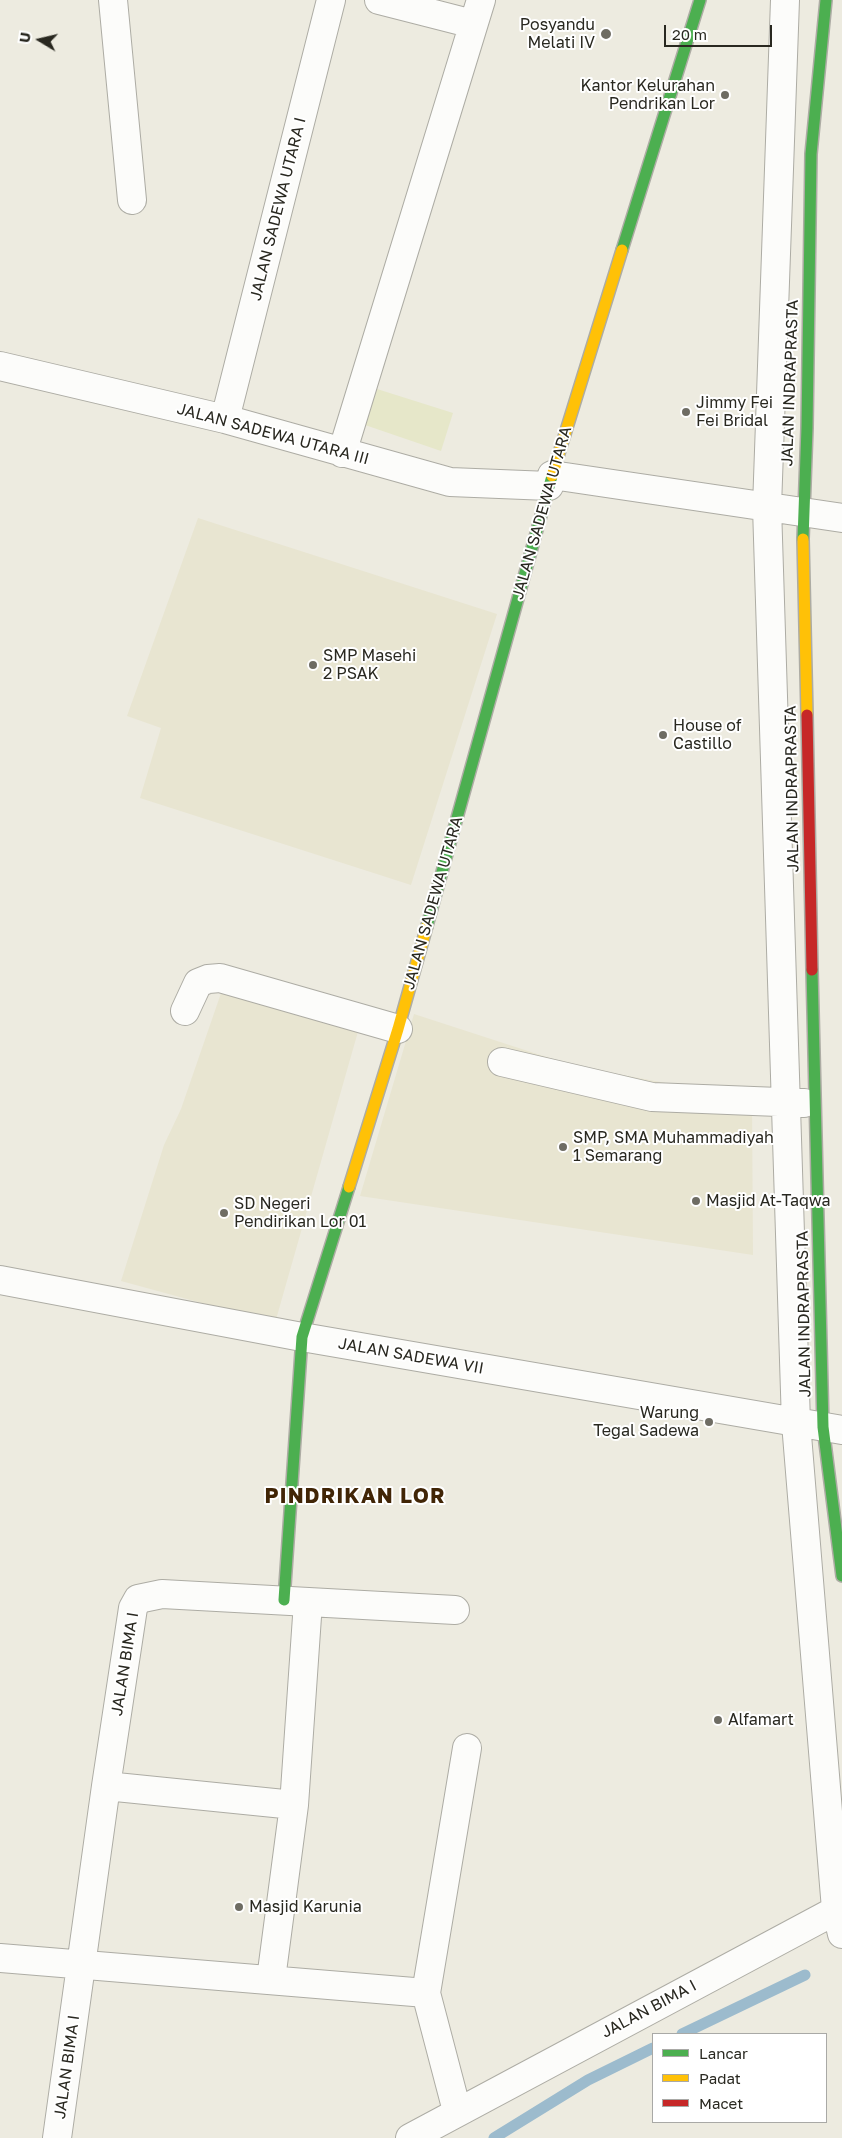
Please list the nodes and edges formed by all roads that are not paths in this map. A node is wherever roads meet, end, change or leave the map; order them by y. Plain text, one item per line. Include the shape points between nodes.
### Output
1 (113, 0) edge
2 (331, 0) edge
3 (379, 0) edge
4 (700, 0) edge
5 (785, 0) edge
6 (826, 0) edge
7 (477, 12) edge
8 (132, 200) dead end
9 (0, 366) edge
10 (225, 419) junction
11 (342, 453) junction
12 (550, 481) junction
13 (768, 507) junction
14 (802, 512) junction
15 (842, 518) edge
16 (185, 1011) dead end
17 (398, 1029) junction
18 (502, 1062) dead end
19 (815, 1103) junction
20 (0, 1280) edge
21 (302, 1337) junction
22 (796, 1423) junction
23 (832, 1429) edge
24 (842, 1576) edge
25 (296, 1601) junction
26 (455, 1610) dead end
27 (467, 1748) dead end
28 (106, 1786) junction
29 (294, 1805) junction
30 (840, 1916) edge
31 (0, 1958) edge
32 (81, 1966) junction
33 (271, 1979) junction
34 (426, 1993) junction
35 (457, 2111) junction
36 (57, 2138) edge
37 (410, 2138) edge

1 - 8 street
2 - 10 street, JALAN SADEWA UTARA I
3 - 7 street
4 - 12 street, JALAN SADEWA UTARA
5 - 13 street
6 - 14 street, JALAN INDRAPRASTA via 811,154 807,428
7 - 11 street
9 - 10 street, JALAN SADEWA UTARA III
10 - 11 street, JALAN SADEWA UTARA III
11 - 12 street, JALAN SADEWA UTARA III via 450,482
12 - 13 street, JALAN SADEWA UTARA III
12 - 17 street, JALAN SADEWA UTARA
13 - 14 street, JALAN SADEWA UTARA III
13 - 22 street
14 - 15 street, JALAN SADEWA UTARA III
14 - 19 street, JALAN INDRAPRASTA
16 - 17 street via 198,983 220,978
17 - 21 street, JALAN SADEWA UTARA
18 - 19 street via 652,1097
19 - 23 street, JALAN INDRAPRASTA
20 - 21 street, JALAN SADEWA VII
21 - 22 street, JALAN SADEWA VII
21 - 25 street
22 - 23 street, JALAN SADEWA VII
22 - 30 street
23 - 24 street, JALAN INDRAPRASTA
25 - 26 street, JALAN BIMA I
25 - 28 street, JALAN BIMA I via 162,1594 138,1599 133,1608
25 - 29 street
27 - 34 street
28 - 29 street
28 - 32 street, JALAN BIMA I
29 - 33 street
30 - 35 street, JALAN BIMA I
31 - 32 street
32 - 33 street
32 - 36 street, JALAN BIMA I
33 - 34 street
34 - 35 street
35 - 37 street, JALAN BIMA I

